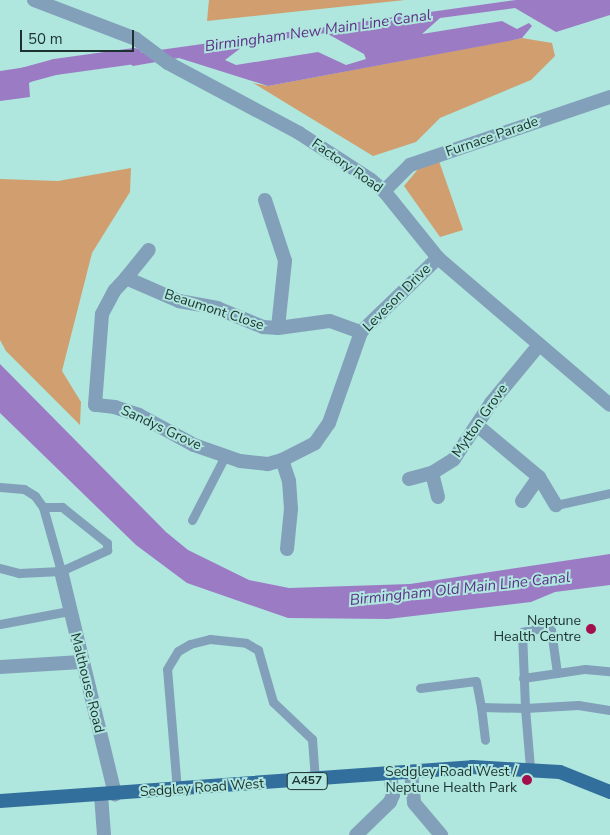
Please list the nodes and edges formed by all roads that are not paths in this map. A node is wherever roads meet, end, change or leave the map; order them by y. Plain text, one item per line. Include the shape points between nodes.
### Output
1 (40, 1) edge
2 (610, 97) edge
3 (384, 191) junction
4 (265, 200) dead end
5 (149, 250) dead end
6 (438, 258) junction
7 (126, 278) junction
8 (278, 328) junction
9 (361, 332) junction
10 (540, 345) junction
11 (610, 405) edge
12 (478, 426) junction
13 (225, 456) junction
14 (282, 460) junction
15 (432, 473) junction
16 (539, 477) junction
17 (409, 479) dead end
18 (0, 488) edge
19 (610, 493) edge
20 (438, 497) dead end
21 (522, 501) dead end
22 (556, 505) joint
23 (43, 507) junction
24 (192, 520) dead end
25 (287, 548) dead end
26 (0, 568) edge
27 (61, 571) junction
28 (69, 611) junction
29 (0, 624) edge
30 (81, 662) junction
31 (0, 667) edge
32 (610, 671) edge
33 (557, 673) junction
34 (522, 678) junction
35 (420, 688) dead end
36 (481, 707) junction
37 (525, 708) junction
38 (610, 710) edge
39 (485, 740) dead end
40 (530, 768) junction
41 (411, 772) junction
42 (390, 774) junction
43 (315, 780) junction
44 (177, 790) junction
45 (610, 792) edge
46 (108, 795) junction
47 (0, 801) edge
48 (104, 835) edge
49 (356, 835) edge
50 (441, 835) edge

1 - 3 street, Factory Road via 136,39 168,63 299,133
2 - 3 street, Furnace Parade via 410,165
3 - 6 street, Factory Road
4 - 8 street via 285,261
5 - 7 street
6 - 9 street, Leveson Drive
6 - 10 street, Factory Road
7 - 8 street, Beaumont Close via 179,300 217,308 244,321
7 - 13 street, Sandys Grove via 102,314 95,405 139,415 194,445
8 - 9 street, Beaumont Close via 330,321
9 - 14 street, Leveson Drive via 329,423 315,443
10 - 11 street, Factory Road
10 - 12 street, Mytton Grove via 490,403
12 - 15 street, Mytton Grove via 454,459
12 - 16 street
13 - 14 street, Sandys Grove via 256,463
13 - 24 lane
14 - 25 street via 289,481 291,508
15 - 17 street, Mytton Grove
15 - 20 street
16 - 21 street
16 - 22 street
18 - 23 lane via 24,489
19 - 22 lane
23 - 27 lane
23 - 27 lane via 62,507 107,543 107,550
26 - 27 lane via 20,573
27 - 28 street, Malthouse Road
28 - 29 lane
28 - 30 street, Malthouse Road
30 - 31 street
30 - 46 street, Malthouse Road
32 - 33 lane via 585,669
33 - 34 lane
33 - 34 lane via 551,630 547,627 525,630 520,636
34 - 37 lane
35 - 36 lane via 476,681
36 - 37 lane
36 - 39 lane
37 - 38 lane via 578,705
37 - 40 lane
40 - 41 main road, Sedgley Road West / A457 via 472,767
40 - 45 main road, Sedgley Road West / A457 via 576,777
41 - 42 main road, Sedgley Road West / A457
41 - 50 street via 414,803
42 - 43 main road, Sedgley Road West / A457
42 - 49 street via 390,802
43 - 44 main road, Sedgley Road West / A457
43 - 44 lane via 312,739 274,702 258,650 246,643 210,639 178,651 167,669
44 - 46 main road, Sedgley Road West / A457
46 - 47 main road, Sedgley Road West / A457
46 - 48 street, Malthouse Road

